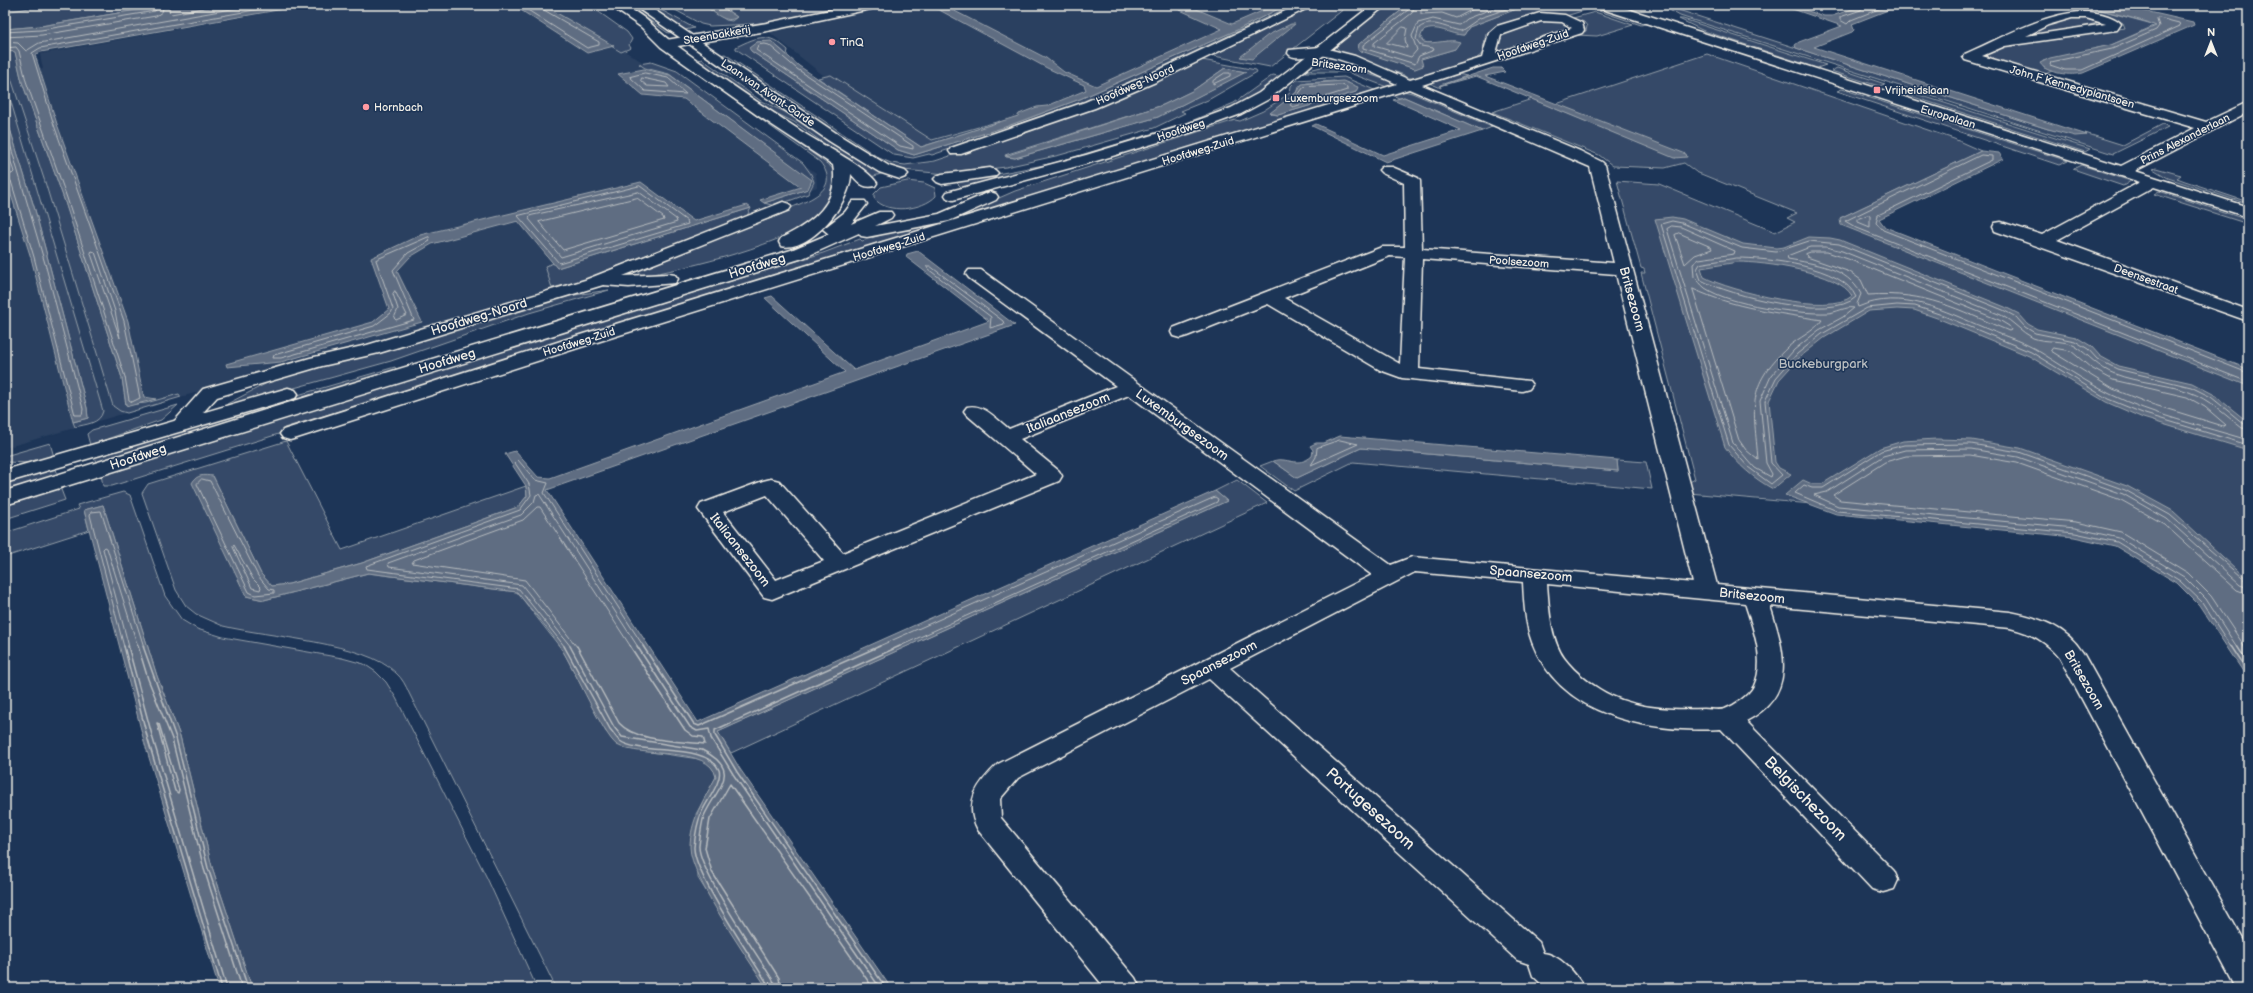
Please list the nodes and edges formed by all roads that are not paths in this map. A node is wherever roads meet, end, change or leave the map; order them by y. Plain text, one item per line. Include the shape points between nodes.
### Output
1 (615, 5) edge
2 (639, 5) edge
3 (871, 5) edge
4 (1308, 5) edge
5 (1380, 5) edge
6 (1603, 5) edge
7 (2245, 5) edge
8 (2248, 6) edge
9 (1648, 7) dead end
10 (1628, 13) junction
11 (1311, 39) dead end
12 (697, 43) junction
13 (2002, 43) junction
14 (666, 44) junction
15 (1320, 51) junction
16 (678, 52) junction
17 (1289, 57) junction
18 (1488, 60) junction
19 (1308, 62) junction
20 (1377, 71) junction
21 (1410, 85) junction
22 (1248, 88) dead end
23 (2248, 106) edge
24 (2208, 127) junction
25 (956, 151) dead end
26 (1080, 161) junction
27 (841, 163) junction
28 (1387, 170) dead end
29 (2122, 171) junction
30 (900, 174) junction
31 (929, 176) junction
32 (2154, 181) junction
33 (869, 183) junction
34 (953, 195) junction
35 (859, 204) junction
36 (783, 207) dead end
37 (2248, 212) edge
38 (885, 215) junction
39 (2001, 228) dead end
40 (2044, 241) junction
41 (792, 248) junction
42 (1414, 254) junction
43 (1624, 269) junction
44 (975, 274) dead end
45 (669, 279) junction
46 (600, 280) junction
47 (1268, 296) junction
48 (2248, 316) edge
49 (1180, 332) dead end
50 (1409, 374) junction
51 (1522, 385) dead end
52 (1130, 388) junction
53 (974, 411) dead end
54 (181, 425) junction
55 (290, 434) dead end
56 (1006, 437) junction
57 (11, 473) edge
58 (5, 498) edge
59 (839, 563) junction
60 (1534, 574) junction
61 (1388, 575) junction
62 (1707, 592) junction
63 (1755, 597) junction
64 (1212, 667) junction
65 (1727, 718) junction
66 (1883, 880) dead end
67 (2248, 979) edge
68 (1124, 988) edge
69 (1568, 988) edge

1 - 14 street, Laan van Avant-Garde via 645,24
2 - 12 street, Laan van Avant-Garde
3 - 12 street, Steenbakkerij
4 - 25 street, Hoofdweg-Noord via 1090,106
5 - 15 street, Hoofdweg
6 - 10 street, Europalaan
7 - 8 street
9 - 10 street
10 - 29 street, Europalaan
11 - 17 street
12 - 14 street, Steenbakkerij
12 - 16 street, Steenbakkerij
12 - 30 street, Laan van Avant-Garde via 834,138 884,169
13 - 13 street, John F Kennedyplantsoen via 2105,29 2115,24 2090,14 2065,13
13 - 24 street, John F Kennedyplantsoen via 1970,57
14 - 16 street, Laan van Avant-Garde
15 - 17 street, Britsezoom
15 - 19 street, Hoofdweg
15 - 20 street, Britsezoom via 1350,59
16 - 27 street, Laan van Avant-Garde via 762,112
17 - 19 street, Britsezoom
18 - 18 street, Hoofdweg-Zuid via 1566,35 1578,30 1578,26 1565,19 1540,17 1501,29 1492,39
18 - 21 street, Hoofdweg-Zuid
19 - 20 street, Britsezoom
19 - 26 street, Hoofdweg via 1264,96 1236,111 1187,129
20 - 21 street, Britsezoom
21 - 43 street, Britsezoom via 1597,165
21 - 55 street, Hoofdweg-Zuid via 581,341
22 - 31 street, Hoofdweg via 1230,101 1201,115 1102,146 1024,167
23 - 24 street, Prins Alexanderlaan
24 - 29 street, Prins Alexanderlaan
26 - 34 street, Hoofdweg
26 - 41 street via 1073,169 982,200 943,218
27 - 33 street, Laan van Avant-Garde via 856,170
27 - 41 street via 843,179 835,205
28 - 42 street via 1412,181
29 - 32 street, Europalaan
30 - 31 street, Hoofdweg
30 - 33 street
31 - 34 street via 952,186
32 - 37 street, Europalaan
32 - 40 street
33 - 35 street via 857,193 856,199
34 - 38 street via 945,204 928,212 905,216
35 - 38 street via 872,212
35 - 41 street, Hoofdweg via 855,212 836,227
36 - 46 street, Hoofdweg-Noord
38 - 41 street, Hoofdweg
39 - 40 street, Deensestraat
40 - 48 street, Deensestraat
41 - 45 street, Hoofdweg
41 - 58 street, Hoofdweg
42 - 43 street, Poolsezoom
42 - 47 street, Poolsezoom via 1388,251
42 - 50 street
43 - 62 street, Britsezoom
44 - 52 street, Luxemburgsezoom
45 - 46 street via 629,282
45 - 54 street, Hoofdweg via 478,339
46 - 54 street, Hoofdweg-Noord via 379,347 210,393
47 - 49 street, Poolsezoom
47 - 50 street via 1387,366
50 - 51 street
52 - 56 street, Italiaansezoom
52 - 61 street, Luxemburgsezoom
53 - 56 street, Italiaansezoom
54 - 57 street, Hoofdweg
56 - 59 street, Italiaansezoom via 1051,476
59 - 59 street, Italiaansezoom via 772,591 709,509 771,486
60 - 61 street, Spaansezoom via 1412,564
60 - 62 street, Spaansezoom
60 - 65 street via 1539,631 1550,655 1565,675 1602,701 1638,714 1674,720
61 - 64 street, Spaansezoom
62 - 63 street, Britsezoom
63 - 65 street via 1772,666 1766,688 1752,706
63 - 67 street, Britsezoom via 2010,620 2030,624 2059,639 2070,653
64 - 68 street, Spaansezoom via 1008,771 989,790 983,806 988,822
64 - 69 street, Portugesezoom
65 - 66 street, Belgischezoom

